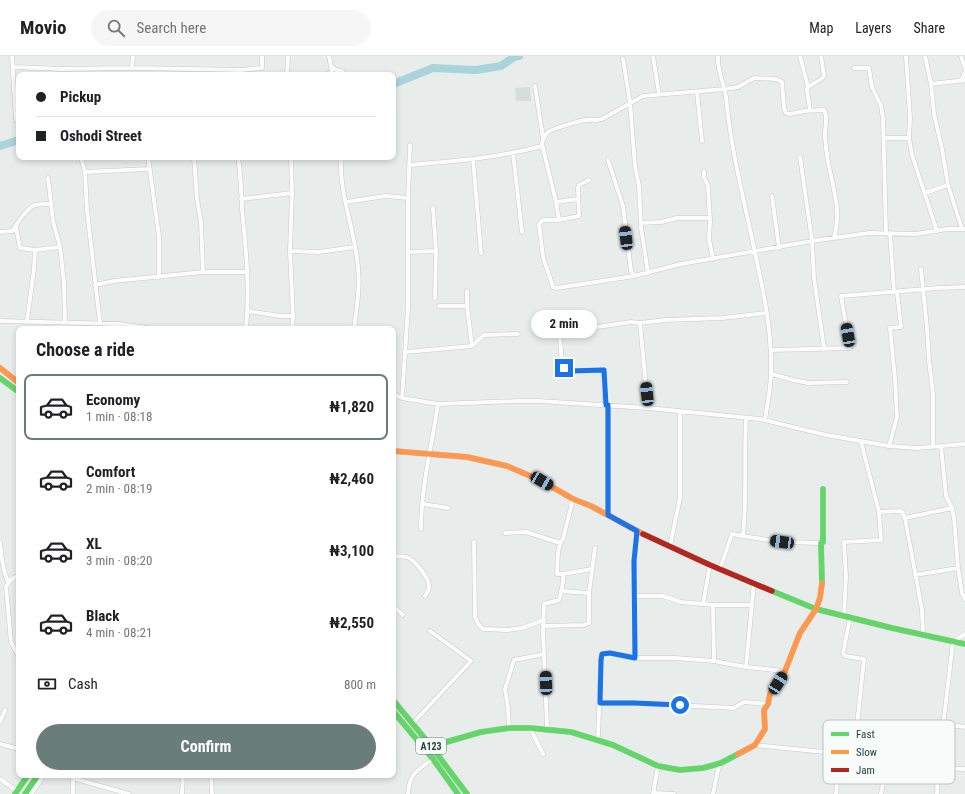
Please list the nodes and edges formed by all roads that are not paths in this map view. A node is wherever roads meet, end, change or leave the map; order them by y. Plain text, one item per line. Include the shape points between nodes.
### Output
1 (12, 56) edge
2 (132, 56) edge
3 (262, 56) edge
4 (288, 56) edge
5 (329, 56) edge
6 (653, 56) edge
7 (718, 56) edge
8 (800, 56) edge
9 (821, 56) edge
10 (906, 56) edge
11 (925, 56) edge
12 (961, 56) edge
13 (623, 59) dead end
14 (331, 66) junction
15 (13, 68) junction
16 (132, 68) junction
17 (854, 68) dead end
18 (965, 68) edge
19 (245, 69) joint
20 (287, 72) edge
21 (332, 72) dead end
22 (342, 72) dead end
23 (965, 72) edge
24 (963, 80) edge
25 (931, 84) junction
26 (535, 86) dead end
27 (808, 87) junction
28 (725, 89) junction
29 (697, 92) junction
30 (659, 94) junction
31 (630, 103) junction
32 (810, 111) junction
33 (16, 120) dead end
34 (543, 138) junction
35 (884, 138) junction
36 (909, 138) junction
37 (702, 140) dead end
38 (541, 144) junction
39 (410, 145) dead end
40 (513, 153) junction
41 (800, 157) dead end
42 (473, 159) junction
43 (82, 160) edge
44 (148, 160) edge
45 (194, 160) edge
46 (238, 160) edge
47 (290, 160) edge
48 (341, 160) edge
49 (608, 160) dead end
50 (409, 165) junction
51 (149, 169) junction
52 (704, 171) dead end
53 (85, 172) junction
54 (48, 178) dead end
55 (589, 180) dead end
56 (948, 185) junction
57 (292, 192) junction
58 (925, 193) junction
59 (772, 196) dead end
60 (241, 198) junction
61 (408, 198) junction
62 (578, 199) junction
63 (346, 202) junction
64 (556, 202) junction
65 (52, 204) junction
66 (433, 208) dead end
67 (710, 218) junction
68 (559, 220) junction
69 (641, 223) junction
70 (15, 225) junction
71 (963, 229) edge
72 (937, 231) junction
73 (0, 232) edge
74 (522, 232) dead end
75 (888, 233) junction
76 (834, 238) junction
77 (812, 241) junction
78 (60, 247) junction
79 (355, 247) junction
80 (779, 248) junction
81 (35, 250) junction
82 (290, 251) junction
83 (436, 251) junction
84 (408, 252) junction
85 (755, 252) junction
86 (481, 253) dead end
87 (713, 258) junction
88 (921, 268) dead end
89 (203, 272) junction
90 (248, 272) junction
91 (648, 274) junction
92 (634, 276) junction
93 (159, 277) junction
94 (94, 285) junction
95 (965, 287) edge
96 (923, 290) junction
97 (467, 291) dead end
98 (896, 292) junction
99 (435, 298) dead end
100 (439, 306) dead end
101 (467, 306) junction
102 (248, 311) junction
103 (767, 313) junction
104 (293, 316) junction
105 (0, 321) edge
106 (27, 321) junction
107 (65, 322) junction
108 (100, 323) junction
109 (640, 323) junction
110 (128, 326) edge
111 (246, 326) edge
112 (292, 326) edge
113 (354, 326) edge
114 (518, 334) dead end
115 (472, 346) junction
116 (824, 348) junction
117 (771, 350) junction
118 (406, 352) junction
119 (0, 368) edge
120 (772, 374) junction
121 (0, 378) edge
122 (16, 381) edge
123 (847, 382) dead end
124 (16, 390) edge
125 (396, 395) edge
126 (402, 398) junction
127 (438, 404) junction
128 (607, 405) junction
129 (648, 408) junction
130 (680, 412) junction
131 (746, 419) junction
132 (765, 420) junction
133 (862, 442) junction
134 (965, 444) edge
135 (889, 446) junction
136 (941, 446) junction
137 (933, 447) junction
138 (396, 451) edge
139 (429, 453) junction
140 (823, 489) dead end
141 (573, 499) junction
142 (423, 504) junction
143 (448, 508) dead end
144 (952, 508) junction
145 (879, 512) junction
146 (608, 515) junction
147 (905, 518) junction
148 (421, 529) dead end
149 (637, 531) junction
150 (505, 533) dead end
151 (743, 536) junction
152 (0, 542) edge
153 (474, 542) dead end
154 (560, 543) junction
155 (821, 543) junction
156 (670, 546) junction
157 (595, 548) dead end
158 (396, 556) edge
159 (710, 565) junction
160 (958, 568) junction
161 (592, 569) junction
162 (720, 569) junction
163 (965, 572) edge
164 (563, 574) junction
165 (960, 574) junction
166 (915, 575) junction
167 (16, 577) edge
168 (8, 582) junction
169 (754, 582) junction
170 (561, 591) junction
171 (589, 593) junction
172 (425, 596) dead end
173 (635, 596) junction
174 (965, 599) edge
175 (703, 604) junction
176 (713, 605) junction
177 (752, 605) junction
178 (396, 608) edge
179 (816, 609) junction
180 (404, 615) dead end
181 (847, 617) junction
182 (544, 620) junction
183 (543, 626) junction
184 (430, 631) dead end
185 (923, 634) junction
186 (965, 634) edge
187 (953, 642) junction
188 (965, 644) edge
189 (16, 651) edge
190 (544, 654) junction
191 (635, 658) junction
192 (714, 661) junction
193 (746, 667) junction
194 (784, 672) junction
195 (396, 703) edge
196 (600, 703) junction
197 (768, 704) junction
198 (5, 710) dead end
199 (396, 715) edge
200 (858, 720) edge
201 (944, 720) edge
202 (0, 722) edge
203 (413, 723) junction
204 (955, 726) edge
205 (965, 727) edge
206 (509, 728) junction
207 (530, 728) junction
208 (546, 730) junction
209 (596, 740) junction
210 (0, 745) edge
211 (754, 745) junction
212 (431, 746) junction
213 (16, 748) edge
214 (426, 750) junction
215 (823, 752) edge
216 (543, 754) dead end
217 (433, 759) junction
218 (721, 763) junction
219 (658, 766) junction
220 (955, 769) edge
221 (965, 769) edge
222 (26, 778) edge
223 (36, 778) edge
224 (42, 778) edge
225 (72, 778) edge
226 (75, 778) edge
227 (183, 778) edge
228 (211, 778) edge
229 (0, 779) edge
230 (837, 784) edge
231 (883, 784) edge
232 (937, 784) edge
233 (16, 792) edge
234 (654, 793) edge
235 (25, 794) edge
236 (30, 794) edge
237 (73, 794) edge
238 (129, 794) edge
239 (182, 794) edge
240 (212, 794) edge
241 (408, 794) edge
242 (458, 794) edge
243 (467, 794) edge
244 (674, 794) edge
245 (713, 794) edge
246 (836, 794) edge
247 (881, 794) edge
248 (937, 794) edge

1 - 15 street
2 - 16 street
3 - 19 street via 262,68
4 - 20 street
5 - 14 street
6 - 30 street
7 - 28 street via 718,67
8 - 27 street
9 - 27 street via 824,76
10 - 36 street
11 - 25 street
12 - 18 street
13 - 31 street
14 - 21 street
14 - 22 street
15 - 16 street
15 - 33 street
16 - 19 street
17 - 35 street via 869,68 872,87 881,106
23 - 24 street
24 - 25 street
25 - 56 street via 934,114
26 - 34 street
27 - 32 street
28 - 29 street
28 - 32 street via 738,87 754,78 776,79 782,82 786,113
28 - 85 street via 734,156
29 - 30 street
29 - 37 street
30 - 31 street via 643,96
31 - 34 street via 598,121 581,121 549,131
31 - 69 street
32 - 76 street via 826,112 825,140 838,224
34 - 38 street
35 - 36 street
35 - 75 street
36 - 58 street
38 - 40 street via 542,146
38 - 64 street
39 - 50 street
40 - 42 street
40 - 74 street
41 - 77 street
42 - 50 street
42 - 86 street
43 - 53 street
44 - 51 street
45 - 89 street
46 - 60 street
47 - 57 street
48 - 63 street
49 - 92 street via 623,206 631,271
50 - 61 street
51 - 53 street
51 - 93 street via 159,236
52 - 67 street via 708,186
53 - 94 street
54 - 65 street
55 - 62 street via 579,185
56 - 58 street
56 - 71 street
57 - 60 street
57 - 82 street
58 - 72 street
59 - 80 street
60 - 90 street
61 - 63 street via 386,196
61 - 84 street
62 - 64 street
62 - 68 street via 579,216
63 - 79 street
64 - 68 street
65 - 70 street via 32,207
65 - 78 street
66 - 83 street
67 - 69 street via 677,218
67 - 87 street via 709,239
68 - 92 street via 543,220 539,224 543,257 553,287
69 - 91 street
70 - 73 street via 13,231
70 - 81 street via 20,248
71 - 72 street
72 - 75 street via 916,234
75 - 76 street
75 - 98 street
76 - 77 street
77 - 80 street
77 - 116 street via 814,278
78 - 81 street
78 - 107 street
79 - 82 street via 318,252
79 - 113 street via 358,261 358,300
80 - 85 street
81 - 106 street
82 - 104 street
83 - 84 street
83 - 99 street
84 - 118 street
85 - 87 street
85 - 103 street
87 - 91 street
88 - 96 street
89 - 90 street
89 - 93 street
90 - 102 street
91 - 92 street
93 - 94 street
94 - 108 street
95 - 96 street
96 - 98 street
96 - 137 street via 933,394
97 - 101 street
98 - 116 street via 842,296 850,348
98 - 135 street via 901,327 890,328 897,417
100 - 101 street
101 - 115 street
102 - 104 street
102 - 111 street
103 - 109 street
103 - 117 street
104 - 112 street
105 - 106 street
106 - 107 street
107 - 108 street
108 - 110 street
109 - 128 street via 631,322 564,332 561,335 564,368 569,371 604,370
109 - 129 street
114 - 115 street via 484,335
115 - 118 street
116 - 117 street
117 - 120 street
118 - 126 street
119 - 122 main road
120 - 123 street via 808,383
120 - 132 street
121 - 124 main road
125 - 126 street
126 - 127 street
127 - 128 street via 520,401
127 - 139 street
128 - 129 street
128 - 146 street
129 - 130 street
130 - 131 street
130 - 156 street via 680,498
131 - 132 street
131 - 151 street
132 - 133 street
133 - 135 street
133 - 145 street
134 - 136 street
135 - 137 street
136 - 137 street
136 - 144 street via 946,496
138 - 139 main road
139 - 141 main road via 467,456 507,466 542,481
139 - 142 street
140 - 155 main road via 824,529
141 - 146 main road
141 - 154 street
142 - 143 street
142 - 148 street
144 - 147 street
144 - 160 street
145 - 147 street via 899,511
145 - 181 street via 881,540 844,542
146 - 149 main road
147 - 166 street
149 - 156 main road
149 - 173 street via 634,561
150 - 154 street via 526,532
151 - 155 street via 782,542
151 - 162 street via 732,534
152 - 168 street
153 - 182 street via 475,618 478,624 483,628 508,630
154 - 164 street via 557,574
155 - 179 main road via 822,587
156 - 159 main road
157 - 161 street
158 - 172 street via 410,559 420,568 428,580 429,588
159 - 162 main road
159 - 175 street
160 - 165 street
160 - 166 street
161 - 164 street
161 - 171 street
162 - 169 main road
163 - 165 street
164 - 170 street
165 - 174 street
166 - 185 street via 922,610
167 - 168 street
168 - 189 street via 6,587 12,642
169 - 177 street
169 - 179 main road
170 - 171 street
170 - 182 street via 559,600 544,604
171 - 183 street via 589,623
173 - 175 street via 663,596 681,602
173 - 191 street
175 - 176 street
176 - 177 street
176 - 192 street
177 - 193 street
178 - 180 street
179 - 181 main road
179 - 194 main road via 800,633
181 - 185 main road
181 - 200 street via 843,653 848,657 864,659
182 - 183 street
183 - 190 street
184 - 203 street via 471,661
185 - 187 main road
186 - 187 street
187 - 188 main road
187 - 201 street
190 - 206 street via 514,660 505,689
190 - 208 street
191 - 192 street
191 - 196 street via 602,654
192 - 193 street
193 - 194 street
194 - 197 main road via 770,694
195 - 203 main road, A123
196 - 197 street via 734,708 744,702
196 - 209 street
197 - 211 main road via 764,710 765,729
198 - 202 street
199 - 214 main road, A123
203 - 212 main road, A123
204 - 205 street
206 - 207 main road
206 - 212 main road via 481,732
207 - 208 main road
207 - 216 street
208 - 209 main road via 571,732
209 - 219 main road
210 - 213 street
211 - 215 street
211 - 218 main road
212 - 214 main road
212 - 243 main road, A123
214 - 217 main road, A123
217 - 241 street via 409,780
217 - 242 main road, A123
218 - 219 main road via 680,770
218 - 245 street
219 - 234 street
220 - 221 street
222 - 233 main road
223 - 235 main road
224 - 236 street
225 - 237 street
226 - 238 street
227 - 239 street
228 - 240 street
229 - 233 street
230 - 246 street
231 - 247 street
232 - 248 street
234 - 244 street

